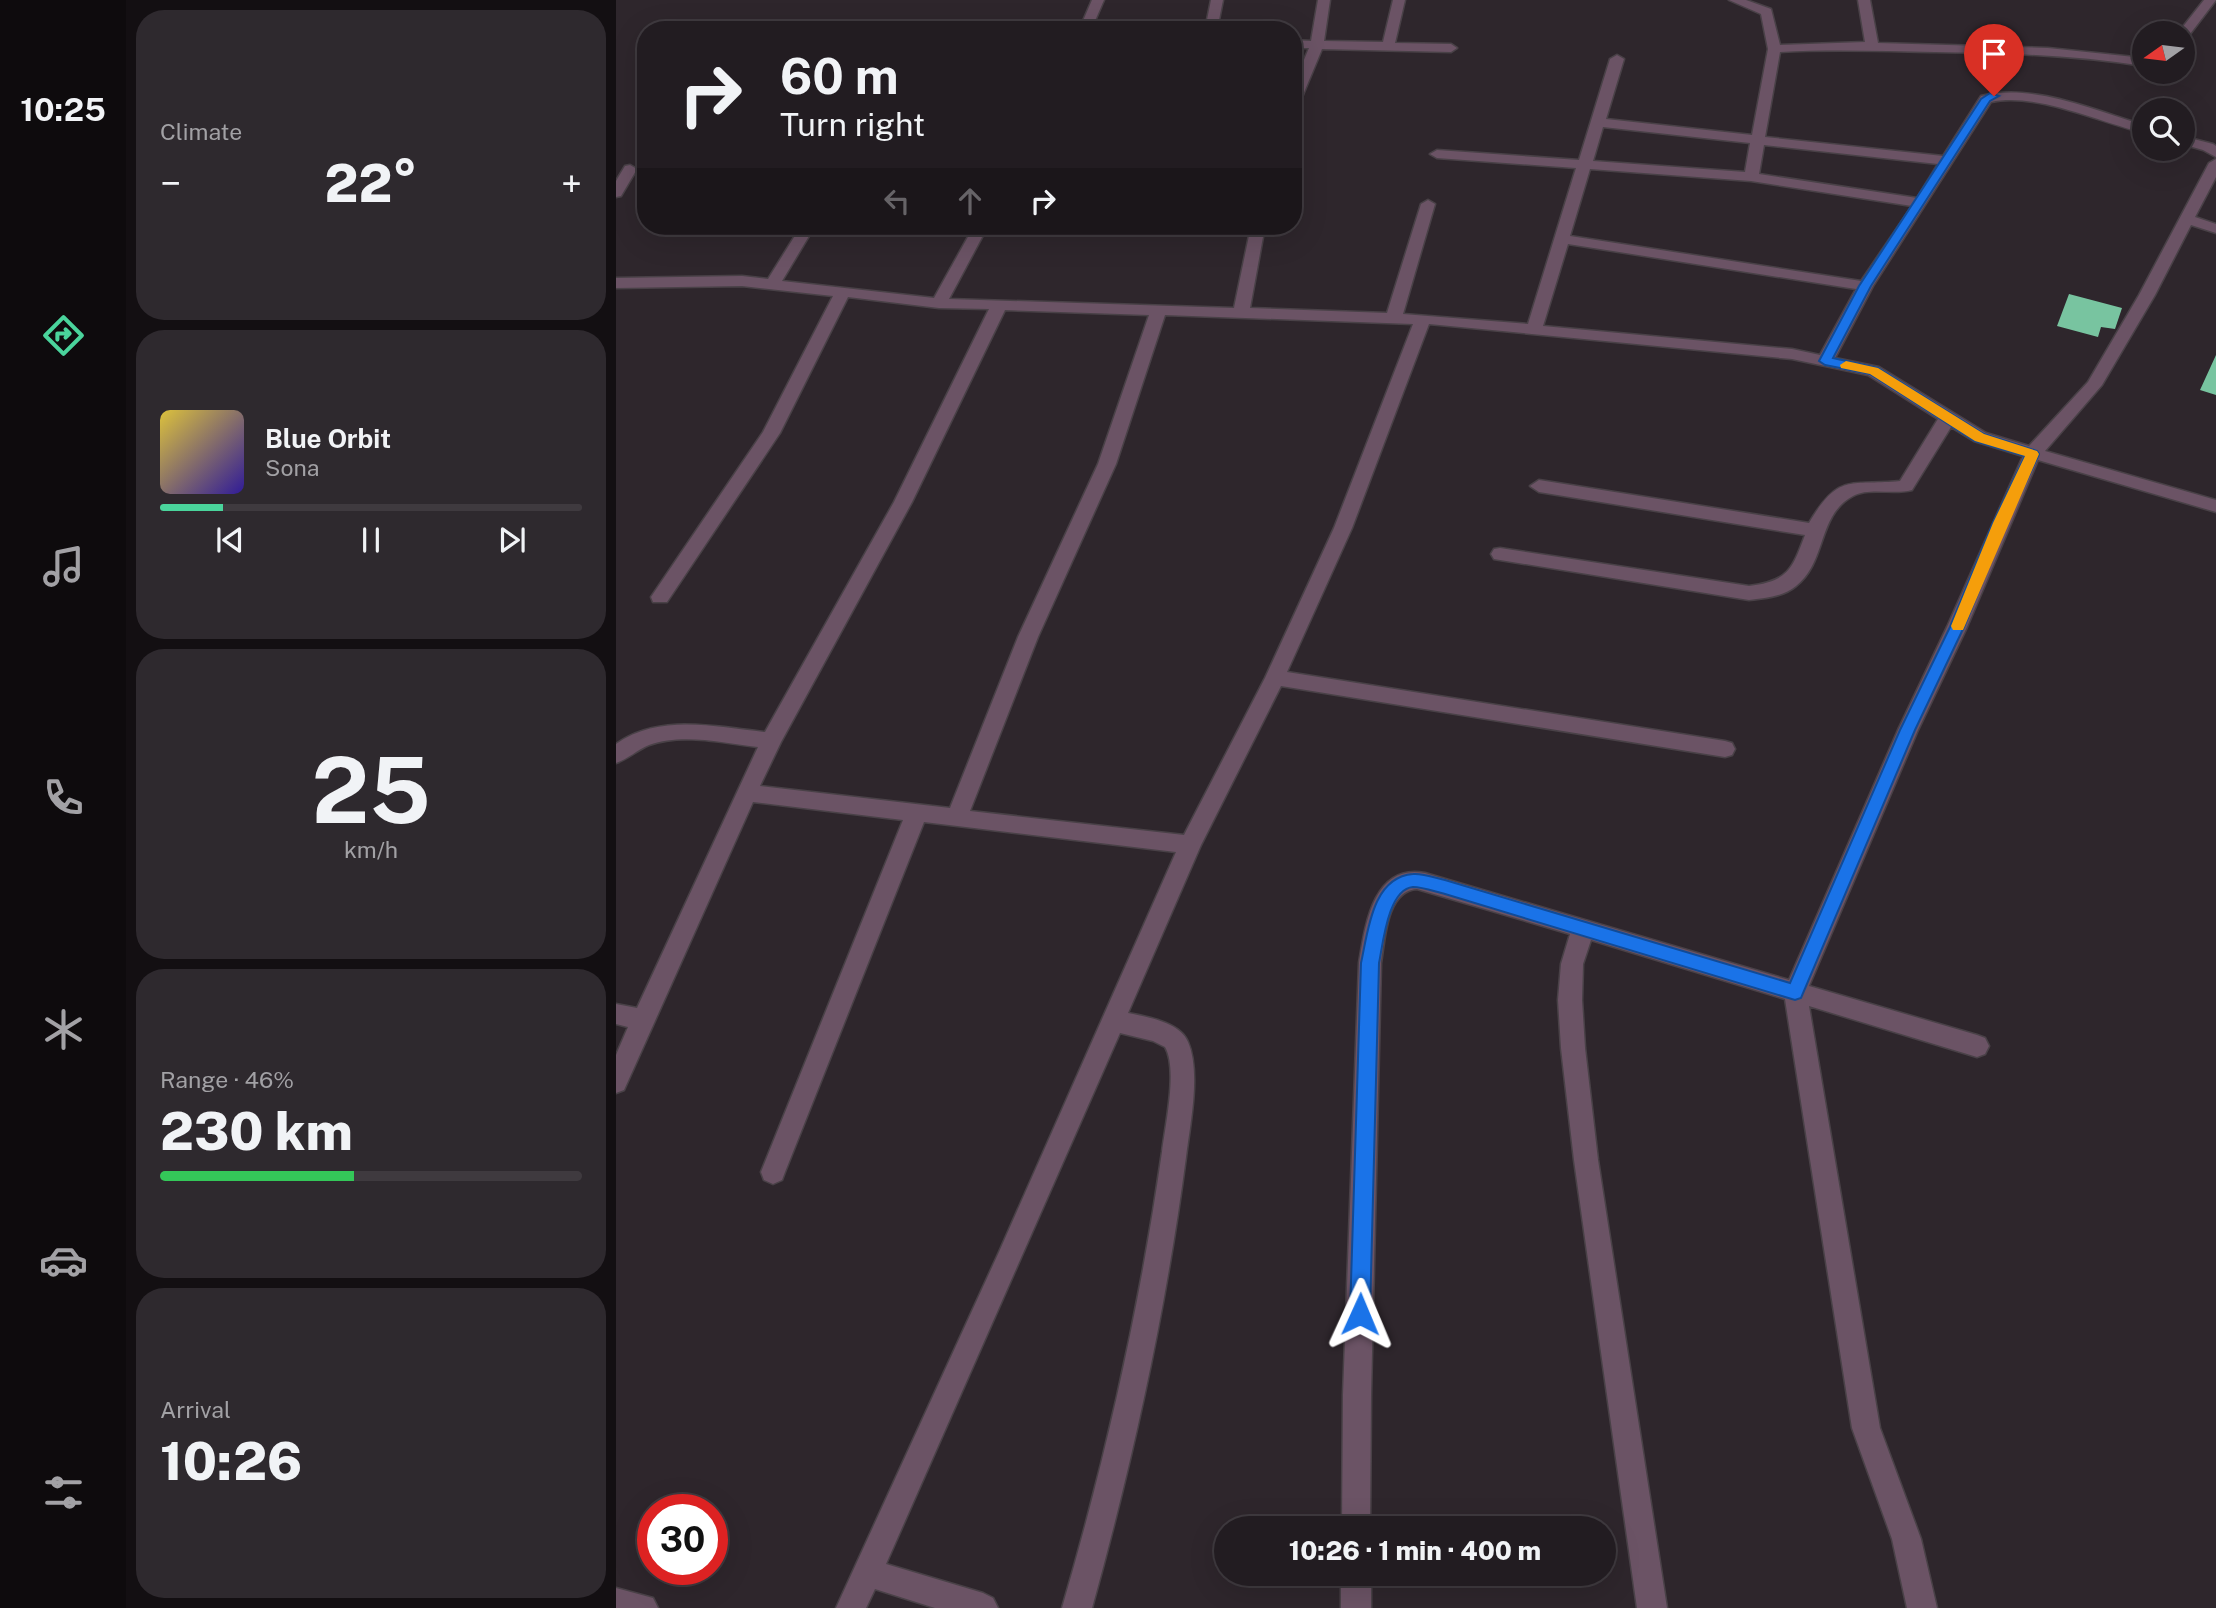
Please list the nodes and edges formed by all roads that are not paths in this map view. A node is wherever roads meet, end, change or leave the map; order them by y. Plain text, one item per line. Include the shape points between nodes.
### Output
1 (1098, 0) edge
2 (1217, 0) edge
3 (1324, 0) edge
4 (1399, 0) edge
5 (1735, 0) edge
6 (1864, 0) edge
7 (2210, 0) edge
8 (1089, 21) edge
9 (1212, 21) edge
10 (2194, 21) edge
11 (1302, 44) edge
12 (1317, 45) junction
13 (1872, 46) junction
14 (1388, 47) junction
15 (1451, 48) dead end
16 (1774, 49) junction
17 (1617, 59) dead end
18 (2132, 60) edge
19 (1302, 81) edge
20 (1598, 122) junction
21 (2132, 126) edge
22 (1758, 139) junction
23 (2195, 144) edge
24 (1437, 153) dead end
25 (2216, 153) edge
26 (1946, 161) junction
27 (1585, 163) junction
28 (2216, 163) edge
29 (630, 169) dead end
30 (1751, 177) junction
31 (616, 193) edge
32 (1921, 203) junction
33 (1428, 204) dead end
34 (2187, 219) junction
35 (2216, 229) edge
36 (803, 235) edge
37 (976, 235) edge
38 (1256, 235) edge
39 (1562, 239) junction
40 (616, 283) edge
41 (772, 285) junction
42 (1865, 286) junction
43 (842, 293) junction
44 (939, 303) junction
45 (999, 306) junction
46 (1158, 312) junction
47 (1241, 313) junction
48 (1423, 319) junction
49 (1393, 320) junction
50 (1534, 330) junction
51 (1825, 361) junction
52 (1948, 417) junction
53 (2032, 454) junction
54 (1539, 486) dead end
55 (2216, 506) edge
56 (1817, 531) junction
57 (1500, 554) dead end
58 (660, 597) dead end
59 (1275, 678) junction
60 (771, 741) junction
61 (1725, 749) dead end
62 (616, 755) edge
63 (746, 793) junction
64 (915, 815) junction
65 (957, 818) junction
66 (1190, 845) junction
67 (1583, 929) junction
68 (1795, 992) junction
69 (616, 1014) edge
70 (644, 1020) junction
71 (1115, 1021) junction
72 (1976, 1046) dead end
73 (616, 1082) edge
74 (774, 1172) dead end
75 (1356, 1516) edge
76 (866, 1572) junction
77 (1356, 1586) edge
78 (616, 1603) edge
79 (643, 1608) edge
80 (851, 1608) edge
81 (983, 1608) edge
82 (1077, 1608) edge
83 (1356, 1608) edge
84 (1652, 1608) edge
85 (1922, 1608) edge

1 - 8 street
2 - 9 street
3 - 12 street
4 - 14 street
5 - 16 street via 1768,12
6 - 13 street
7 - 10 street
11 - 12 street
12 - 14 street
12 - 19 street
13 - 16 street
13 - 18 street
14 - 15 street
16 - 22 street
17 - 20 street
20 - 22 street
20 - 27 street
21 - 26 street via 2023,96 1994,96 1986,99
22 - 26 street
22 - 30 street
23 - 25 street
24 - 27 street
26 - 32 street
27 - 30 street
27 - 39 street
28 - 34 street
29 - 31 street
30 - 32 street
32 - 42 street
33 - 49 street
34 - 35 street
34 - 53 street via 2094,386
36 - 41 street
37 - 44 street
38 - 47 street
39 - 42 street
39 - 50 street
40 - 41 street via 674,280
41 - 43 street
42 - 51 street
43 - 44 street
43 - 58 street via 771,433
44 - 45 street
45 - 46 street
45 - 60 street via 903,502
46 - 47 street
46 - 65 street via 1107,464 1028,637
47 - 49 street
48 - 49 street
48 - 50 street
48 - 59 street via 1343,528
50 - 51 street
51 - 52 street via 1874,371
52 - 53 street via 1980,438
52 - 56 street via 1906,486 1849,489 1834,500
53 - 55 street
53 - 68 street
54 - 56 street
56 - 57 street via 1796,578 1769,593
59 - 61 street
59 - 66 street
60 - 62 street via 671,732 645,736
60 - 63 street
63 - 64 street
63 - 70 street
64 - 65 street
64 - 74 street
65 - 66 street
66 - 71 street
67 - 68 street
67 - 75 street via 1413,880 1388,895 1370,963
67 - 84 street via 1572,964 1573,1048
68 - 72 street
68 - 85 street via 1866,1428 1913,1558
69 - 70 street
70 - 73 street
71 - 76 street
71 - 82 street via 1166,1035 1178,1045 1183,1057 1182,1082 1171,1186 1115,1470
76 - 80 street
76 - 81 street
77 - 83 street
78 - 79 street

